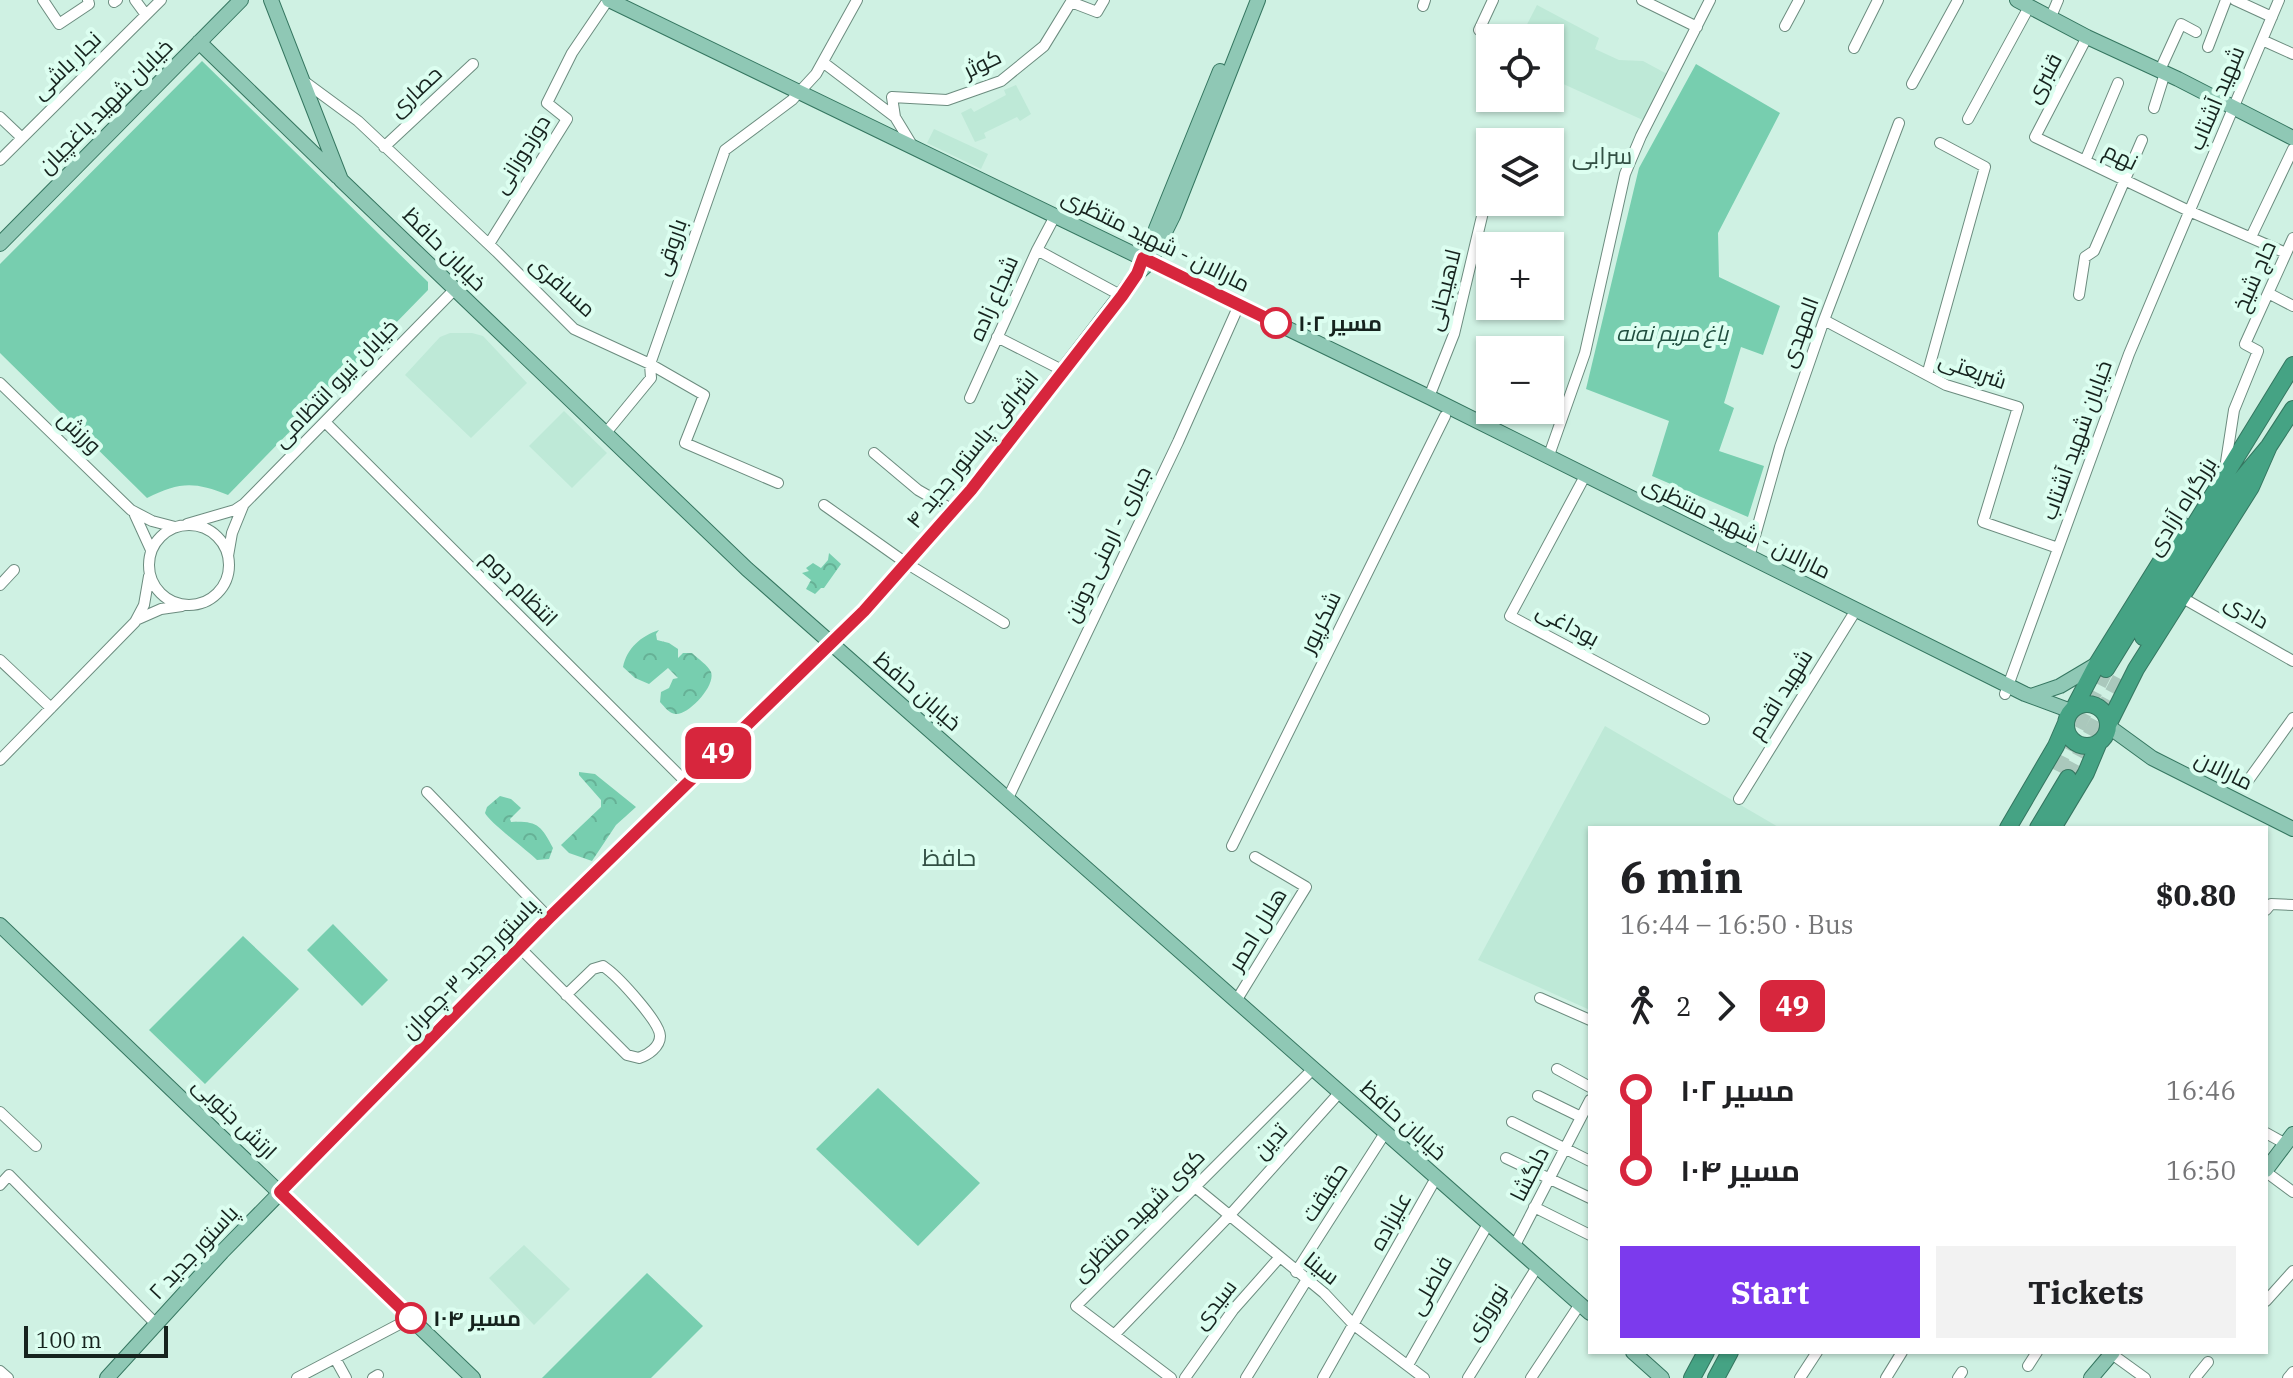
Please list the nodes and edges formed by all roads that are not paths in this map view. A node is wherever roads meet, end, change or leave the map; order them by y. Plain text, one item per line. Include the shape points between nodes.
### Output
1 (43, 0) edge
2 (88, 0) edge
3 (135, 0) edge
4 (161, 0) edge
5 (240, 0) edge
6 (271, 0) edge
7 (857, 0) edge
8 (1104, 0) edge
9 (1248, 0) edge
10 (1258, 0) edge
11 (1493, 0) edge
12 (1642, 0) edge
13 (1710, 0) edge
14 (1799, 0) edge
15 (1878, 0) edge
16 (1958, 0) edge
17 (2058, 0) edge
18 (2226, 0) edge
19 (2235, 0) edge
20 (2279, 0) edge
21 (606, 3) edge
22 (2023, 3) edge
23 (146, 15) junction
24 (2272, 17) junction
25 (2050, 19) junction
26 (1482, 24) edge
27 (1785, 26) dead end
28 (1697, 27) junction
29 (2196, 32) dead end
30 (2087, 37) junction
31 (2262, 40) junction
32 (199, 42) junction
33 (2208, 47) dead end
34 (1854, 48) dead end
35 (2293, 54) edge
36 (824, 63) junction
37 (473, 64) dead end
38 (2162, 72) junction
39 (300, 78) junction
40 (2118, 83) dead end
41 (1912, 84) dead end
42 (799, 92) junction
43 (2154, 108) dead end
44 (2233, 108) junction
45 (0, 117) edge
46 (895, 117) junction
47 (1968, 119) dead end
48 (1899, 123) dead end
49 (21, 137) junction
50 (2035, 137) joint
51 (2293, 138) edge
52 (2142, 140) dead end
53 (1940, 143) dead end
54 (384, 147) junction
55 (913, 147) junction
56 (2293, 149) edge
57 (0, 160) edge
58 (2085, 161) junction
59 (341, 180) junction
60 (2124, 180) junction
61 (2189, 211) junction
62 (1055, 216) junction
63 (1482, 216) edge
64 (2251, 237) junction
65 (2293, 238) edge
66 (0, 244) edge
67 (489, 244) junction
68 (1037, 250) junction
69 (2286, 253) junction
70 (1146, 260) junction
71 (454, 290) junction
72 (2268, 293) junction
73 (2079, 295) dead end
74 (1122, 296) junction
75 (1239, 305) junction
76 (2293, 306) edge
77 (1824, 320) junction
78 (997, 337) junction
79 (650, 364) junction
80 (2293, 365) edge
81 (1064, 371) junction
82 (1927, 375) junction
83 (0, 383) edge
84 (1429, 397) junction
85 (970, 398) dead end
86 (2293, 409) edge
87 (1445, 416) dead end
88 (325, 422) junction
89 (605, 434) junction
90 (2250, 434) junction
91 (2269, 446) junction
92 (874, 453) dead end
93 (1548, 458) junction
94 (2226, 462) junction
95 (1585, 476) junction
96 (778, 483) dead end
97 (244, 504) junction
98 (824, 505) dead end
99 (131, 510) junction
100 (953, 510) junction
101 (181, 526) junction
102 (2058, 548) junction
103 (151, 550) junction
104 (228, 557) junction
105 (1749, 557) junction
106 (906, 563) junction
107 (14, 570) dead end
108 (149, 572) junction
109 (0, 585) edge
110 (2181, 597) junction
111 (190, 605) junction
112 (1856, 610) junction
113 (135, 622) junction
114 (1004, 623) dead end
115 (832, 645) junction
116 (0, 660) edge
117 (2293, 661) edge
118 (2108, 670) junction
119 (2087, 684) junction
120 (2006, 690) junction
121 (2031, 696) junction
122 (2121, 701) junction
123 (51, 708) junction
124 (2071, 714) junction
125 (2293, 718) edge
126 (1704, 719) dead end
127 (2104, 733) junction
128 (2056, 746) junction
129 (0, 760) edge
130 (2090, 762) junction
131 (2247, 782) dead end
132 (687, 783) junction
133 (427, 792) dead end
134 (1008, 798) junction
135 (1739, 799) dead end
136 (2009, 826) edge
137 (2021, 826) edge
138 (2039, 826) edge
139 (2054, 826) edge
140 (2293, 829) edge
141 (1232, 846) dead end
142 (1255, 857) dead end
143 (2293, 905) edge
144 (2268, 908) edge
145 (549, 918) junction
146 (0, 925) edge
147 (520, 948) junction
148 (566, 995) junction
149 (1540, 998) dead end
150 (1236, 1001) junction
151 (1588, 1019) edge
152 (1314, 1068) junction
153 (1557, 1069) dead end
154 (1588, 1086) edge
155 (1340, 1092) junction
156 (1538, 1096) dead end
157 (0, 1112) edge
158 (1584, 1121) edge
159 (1512, 1122) dead end
160 (1385, 1133) junction
161 (2268, 1134) edge
162 (2289, 1139) edge
163 (36, 1146) dead end
164 (1564, 1148) junction
165 (1506, 1158) dead end
166 (1588, 1160) edge
167 (2268, 1168) edge
168 (2268, 1173) edge
169 (1549, 1177) junction
170 (1436, 1178) junction
171 (0, 1185) edge
172 (1195, 1187) junction
173 (280, 1192) junction
174 (2293, 1192) edge
175 (1588, 1197) edge
176 (1534, 1207) junction
177 (1229, 1216) junction
178 (1488, 1224) junction
179 (1588, 1234) edge
180 (1514, 1247) junction
181 (1279, 1258) junction
182 (1537, 1267) junction
183 (2293, 1271) edge
184 (1296, 1272) junction
185 (1306, 1281) junction
186 (2268, 1299) edge
187 (1585, 1309) edge
188 (411, 1318) junction
189 (156, 1324) junction
190 (1354, 1325) junction
191 (1114, 1335) junction
192 (1635, 1354) edge
193 (1705, 1354) edge
194 (1729, 1354) edge
195 (1816, 1354) edge
196 (1901, 1354) edge
197 (2036, 1354) edge
198 (2110, 1354) edge
199 (2112, 1354) edge
200 (336, 1360) junction
201 (2208, 1362) dead end
202 (2028, 1366) dead end
203 (0, 1371) edge
204 (1410, 1371) edge
205 (2293, 1372) edge
206 (8, 1378) edge
207 (107, 1378) edge
208 (297, 1378) edge
209 (346, 1378) edge
210 (473, 1378) edge
211 (1171, 1378) edge
212 (1185, 1378) edge
213 (1246, 1378) edge
214 (1323, 1378) edge
215 (1424, 1378) edge
216 (1468, 1378) edge
217 (1531, 1378) edge
218 (1662, 1378) edge
219 (1692, 1378) edge
220 (1716, 1378) edge
221 (1800, 1378) edge
222 (1886, 1378) edge
223 (2091, 1378) edge
224 (2145, 1378) edge
225 (2195, 1378) edge
226 (2288, 1378) edge

1 - 2 street via 59,24
3 - 23 street
4 - 23 street, نجار باشی
5 - 32 main road, خیابان شهید یاغچیان
6 - 39 main road, خیابان حافظ
7 - 36 street, باروقی
8 - 46 street, کوثر via 1097,12 1071,2 1044,46 1001,81 947,100 892,97
9 - 70 main road
10 - 70 main road via 1173,216
11 - 26 street
12 - 28 street
13 - 28 street
14 - 27 street
15 - 34 street
16 - 41 street
17 - 25 street
18 - 33 street
19 - 24 street
20 - 24 street, شهید آشتاب
21 - 42 main road, مارالان - شهید منتظری
21 - 67 street, دوزدوزانی via 547,103 567,119
22 - 25 main road
22 - 47 street
23 - 49 street, نجار باشی
24 - 31 street, شهید آشتاب
25 - 30 main road
28 - 93 street via 1625,174 1585,353
29 - 38 street via 2181,24
30 - 38 main road
30 - 50 street, قنبری
31 - 35 street
31 - 44 street, شهید آشتاب
32 - 59 main road
32 - 66 main road, خیابان شهید یاغچیان
36 - 42 street, باروقی
36 - 46 street
37 - 54 street, حصاری
38 - 43 street
38 - 44 main road
39 - 54 street, مسافری
39 - 59 main road, خیابان حافظ
40 - 58 street
42 - 55 main road, مارالان - شهید منتظری
42 - 79 street, باروقی via 725,150
44 - 51 main road
44 - 61 street, شهید آشتاب
45 - 49 street
46 - 55 street
48 - 77 street, المهدی
49 - 57 street, نجار باشی
50 - 58 street, نهم
52 - 60 street
53 - 82 street via 1985,167
54 - 67 street, مسافری
55 - 62 main road, مارالان - شهید منتظری
56 - 64 street
58 - 60 street, نهم
59 - 71 main road, خیابان حافظ
60 - 61 street, نهم
60 - 73 street via 2094,251 2085,257
61 - 64 street, نهم
61 - 102 street, خیابان شهید آشتاب via 2129,354
62 - 68 street, شجاع زاده
62 - 70 main road, مارالان - شهید منتظری
63 - 84 street, لاهیجانی via 1454,334
64 - 69 street, نهم
65 - 69 street, حاج شیخ
67 - 79 street, مسافری via 574,329
68 - 74 street
68 - 78 street, شجاع زاده
69 - 72 street, حاج شیخ
70 - 74 main road, اشرافی-پاستور جدید ۴
70 - 75 main road, مارالان - شهید منتظری
71 - 88 street, خیابان نیرو انتظامی
71 - 89 main road, خیابان حافظ
72 - 76 street
72 - 94 street, حاج شیخ via 2245,344 2258,351 2234,410
74 - 81 main road, اشرافی-پاستور جدید ۴
75 - 84 main road, مارالان - شهید منتظری
75 - 134 street, جباری - ارمنی دونن
77 - 82 street, شریعتی
77 - 105 street, المهدی
78 - 81 street
78 - 85 street, شجاع زاده
79 - 89 street, باروقی via 651,378
79 - 96 street, مسافری via 704,395 685,443
80 - 90 highway, بزرگراه آزادی
81 - 100 main road, اشرافی-پاستور جدید ۴
82 - 102 street, شریعتی via 2018,407 1983,522
83 - 99 street, ورزش
84 - 93 main road, مارالان - شهید منتظری
86 - 91 highway, بزرگراه آزادی
87 - 141 street, شکرپور
88 - 97 street, خیابان نیرو انتظامی
88 - 132 street, انتظام دوم
89 - 115 main road, خیابان حافظ
90 - 94 highway
90 - 118 highway, بزرگراه آزادی
91 - 110 highway via 2251,487
91 - 118 highway, بزرگراه آزادی
92 - 100 street via 918,490
93 - 95 main road, مارالان - شهید منتظری
94 - 118 highway via 2147,581
95 - 105 main road, مارالان - شهید منتظری
95 - 126 street, بوداغی via 1510,616
97 - 101 street, خیابان نیرو انتظامی
97 - 104 street, خیابان نیرو انتظامی
98 - 106 street
99 - 101 street, ورزش via 152,521
99 - 103 street, ورزش
100 - 106 main road, اشرافی-پاستور جدید ۴
101 - 103 street via 157,540
101 - 104 street via 209,530
102 - 120 street, خیابان شهید آشتاب
103 - 108 street
104 - 111 street via 220,589
105 - 112 main road, مارالان - شهید منتظری
106 - 114 street
106 - 115 main road, اشرافی-پاستور جدید ۴
107 - 109 street
108 - 111 street via 159,592
108 - 113 street via 144,605
110 - 117 street, دادی
110 - 122 highway
111 - 113 street via 161,609
112 - 120 main road, مارالان - شهید منتظری
112 - 135 street, شهید اقدم
113 - 123 street
115 - 132 main road, پاستور جدید ۳-چمران
115 - 134 main road, خیابان حافظ
116 - 123 street
118 - 119 highway
118 - 121 main road
119 - 122 highway via 2102,701
119 - 124 highway
120 - 121 main road, مارالان - شهید منتظری
121 - 124 main road, مارالان - شهید منتظری
122 - 127 highway
123 - 129 street
124 - 127 highway via 2085,704 2096,706 2105,714
124 - 127 highway via 2068,734 2076,743 2088,746
124 - 128 highway
125 - 131 street
127 - 130 highway
127 - 140 main road, مارالان
128 - 130 highway via 2077,747
128 - 136 highway
130 - 139 highway
132 - 145 main road, پاستور جدید ۳-چمران
133 - 145 street
134 - 150 main road, خیابان حافظ
137 - 138 highway via 2061,774
142 - 150 street, هلال احمر via 1306,887
143 - 144 street
145 - 147 main road, پاستور جدید ۳-چمران
146 - 173 main road, ارتش جنوبی
147 - 148 street
147 - 173 main road, پاستور جدید ۳-چمران
148 - 148 street via 627,1055 639,1058 657,1046 656,1024 603,966
149 - 151 street
150 - 152 main road, خیابان حافظ
152 - 155 main road, خیابان حافظ
152 - 172 street, کوی شهید منتظری
153 - 154 street
155 - 160 main road, خیابان حافظ
155 - 177 street, تدین
156 - 158 street
157 - 163 street
158 - 164 street, دلگشا
159 - 164 street
160 - 170 main road, خیابان حافظ
160 - 184 street, حقیقت
161 - 162 street
162 - 167 main road
164 - 166 street
164 - 169 street, دلگشا
165 - 169 street
168 - 174 street
169 - 175 street
169 - 176 street, دلگشا
170 - 178 main road, خیابان حافظ
170 - 190 street, علیزاده
171 - 189 street via 9,1175
172 - 177 street, سینا
172 - 191 street, کوی شهید منتظری via 1076,1306
173 - 188 main road, ارتش جنوبی
173 - 189 main road, پاستور جدید ۲
176 - 179 street
176 - 180 street, دلگشا
177 - 181 street, سینا
177 - 191 street
178 - 180 main road, خیابان حافظ
178 - 204 street, فاضلی
180 - 182 main road, خیابان حافظ
181 - 184 street, سینا
181 - 212 street, سیدی via 1233,1310
182 - 187 main road, خیابان حافظ
182 - 216 street, نوروزی
183 - 186 street
184 - 185 street, سینا
185 - 190 street, سینا
185 - 213 street
187 - 217 street
188 - 200 street
188 - 210 main road, ارتش جنوبی
189 - 207 main road, پاستور جدید ۲
190 - 204 street, سینا
190 - 214 street, علیزاده
191 - 211 street, کوی شهید منتظری
192 - 218 main road
193 - 219 highway
194 - 220 highway
195 - 221 street
196 - 222 street
197 - 202 street
198 - 223 main road
199 - 224 street
200 - 208 street
200 - 209 street
201 - 225 street
203 - 206 street
204 - 215 street, سینا
205 - 226 street

